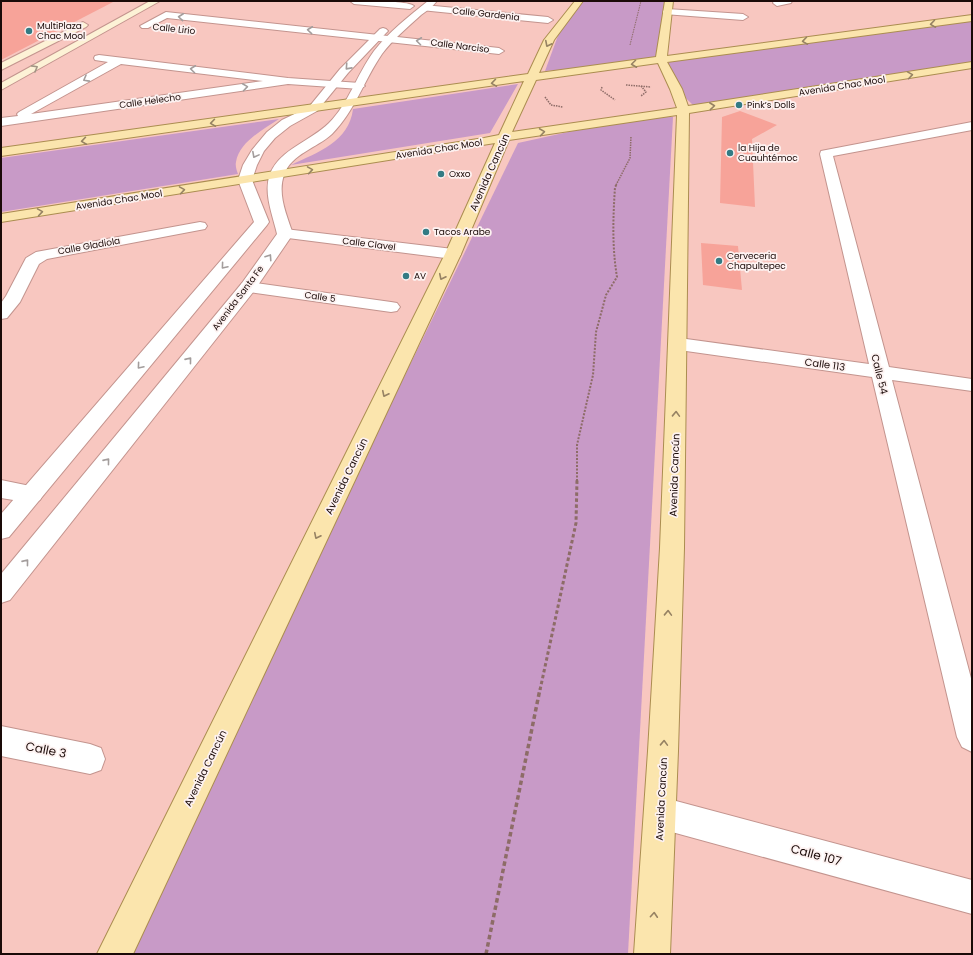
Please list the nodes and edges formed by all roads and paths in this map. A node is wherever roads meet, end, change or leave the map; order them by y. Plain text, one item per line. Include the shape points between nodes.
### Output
1 (156, 1) edge
2 (354, 1) edge
3 (579, 1) edge
4 (640, 1) edge
5 (788, 1) edge
6 (777, 3) dead end
7 (421, 4) edge
8 (668, 6) edge
9 (743, 17) dead end
10 (972, 18) edge
11 (93, 19) dead end
12 (548, 20) dead end
13 (269, 26) junction
14 (160, 28) dead end
15 (256, 33) dead end
16 (377, 46) junction
17 (670, 47) junction
18 (719, 52) junction
19 (99, 58) dead end
20 (120, 60) junction
21 (489, 62) dead end
22 (628, 64) junction
23 (972, 65) edge
24 (1, 67) edge
25 (288, 81) junction
26 (539, 84) junction
27 (333, 85) junction
28 (624, 85) dead end
29 (1, 86) edge
30 (360, 86) junction
31 (635, 97) dead end
32 (616, 101) junction
33 (609, 102) dead end
34 (349, 104) junction
35 (563, 107) dead end
36 (313, 109) junction
37 (683, 109) junction
38 (632, 118) junction
39 (7, 121) edge
40 (972, 126) edge
41 (496, 142) junction
42 (1, 152) edge
43 (276, 175) junction
44 (246, 180) junction
45 (1, 218) edge
46 (200, 226) dead end
47 (285, 234) junction
48 (453, 254) junction
49 (248, 288) junction
50 (391, 307) dead end
51 (3, 310) edge
52 (679, 344) junction
53 (880, 372) junction
54 (972, 385) edge
55 (1, 488) edge
56 (32, 494) junction
57 (1, 530) edge
58 (1, 592) edge
59 (972, 737) edge
60 (1, 741) edge
61 (90, 759) dead end
62 (661, 814) junction
63 (972, 897) edge
64 (115, 954) edge
65 (486, 954) edge
66 (652, 954) edge

29 -> 1 main road
2 - 7 street, Calle Gardenia
3 -> 26 main road, Avenida Cancún via 550,40
4 - 22 path via 627,57
5 - 6 street
7 - 12 street, Calle Gardenia
7 - 16 street
8 - 9 street
8 - 17 main road
10 -> 18 main road
11 - 24 main road
13 -> 14 street, Calle Lirio via 166,15 145,26
13 - 15 street
16 -> 13 street, Calle Lirio
21 -> 16 street, Calle Narciso via 499,51
16 -> 27 street
16 - 30 street
17 - 18 main road
17 - 18 main road
17 -> 22 main road
17 - 37 main road, Avenida Cancún via 676,89
19 - 20 street, Calle Helecho
25 -> 20 street, Calle Helecho
20 -> 39 street, Calle Helecho
22 - 26 main road
22 - 32 path via 631,76 609,80 604,83 601,90
37 -> 23 main road, Avenida Chac Mool
25 - 27 street, Calle Helecho
39 -> 25 street, Calle Helecho
26 -> 34 main road
26 - 35 path via 550,105
26 - 41 main road, Avenida Cancún
27 - 30 street, Calle Helecho
27 - 36 street
28 - 31 path via 642,86 646,92
30 - 34 street
32 - 33 path
32 - 38 path via 632,112
34 - 36 main road
34 - 43 street via 326,133 292,156 279,167
36 -> 42 main road
36 -> 44 street via 271,135 250,164
37 - 38 main road, Avenida Chac Mool
37 - 52 main road, Avenida Cancún
41 -> 38 main road, Avenida Chac Mool
38 - 65 path via 630,158 615,187 613,252 617,277 606,295 596,332 593,375 577,445 576,523
40 - 53 street, Calle 54 via 826,154
43 -> 41 main road, Avenida Chac Mool
41 - 48 main road, Avenida Cancún
43 - 44 main road, Avenida Chac Mool
43 - 47 street via 274,192
45 -> 44 main road, Avenida Chac Mool
44 -> 56 street via 262,222
46 - 51 street, Calle Gladiola via 42,255 32,261 14,298
47 - 48 street, Calle Clavel
49 -> 47 street, Avenida Santa Fe
48 -> 64 main road, Avenida Cancún
49 - 50 street, Calle 5
58 -> 49 street, Avenida Santa Fe
52 - 53 street, Calle 113
62 -> 52 main road, Avenida Cancún
53 - 54 street, Calle 113
53 - 59 street, Calle 54
55 - 56 street
56 - 57 street
60 - 61 street, Calle 3
62 - 63 street, Calle 107
66 -> 62 main road, Avenida Cancún

